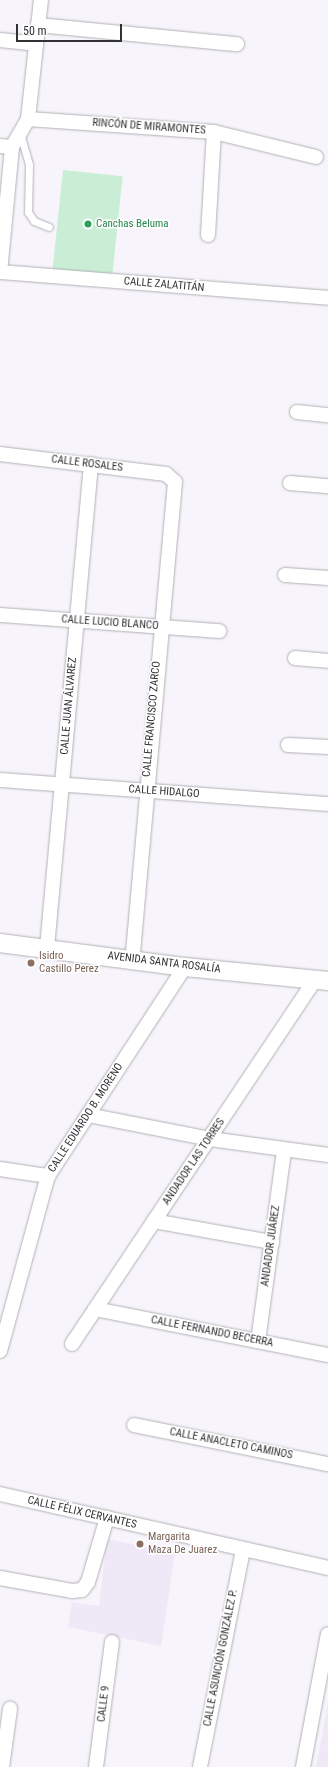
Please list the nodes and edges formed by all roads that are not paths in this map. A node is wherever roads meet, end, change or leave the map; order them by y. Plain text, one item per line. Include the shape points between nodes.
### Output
1 (41, 0) edge
2 (38, 25) junction
3 (0, 40) edge
4 (36, 44) junction
5 (237, 44) dead end
6 (28, 118) junction
7 (214, 132) junction
8 (20, 133) junction
9 (6, 146) edge
10 (316, 157) dead end
11 (49, 227) dead end
12 (208, 235) dead end
13 (0, 272) edge
14 (328, 298) edge
15 (297, 412) dead end
16 (328, 415) edge
17 (0, 454) edge
18 (92, 464) junction
19 (173, 478) joint
20 (290, 483) dead end
21 (328, 486) edge
22 (285, 575) dead end
23 (328, 578) edge
24 (0, 614) edge
25 (76, 620) junction
26 (160, 627) junction
27 (219, 631) dead end
28 (295, 658) dead end
29 (328, 661) edge
30 (288, 745) dead end
31 (328, 748) edge
32 (0, 780) edge
33 (62, 784) junction
34 (146, 791) junction
35 (328, 804) edge
36 (0, 943) edge
37 (47, 948) junction
38 (132, 960) junction
39 (185, 967) junction
40 (321, 980) edge
41 (88, 1115) junction
42 (210, 1139) junction
43 (284, 1151) junction
44 (328, 1155) edge
45 (0, 1169) edge
46 (48, 1176) junction
47 (154, 1221) junction
48 (272, 1242) junction
49 (95, 1309) junction
50 (258, 1341) junction
51 (72, 1344) dead end
52 (0, 1352) edge
53 (328, 1355) edge
54 (134, 1425) dead end
55 (328, 1464) edge
56 (0, 1494) edge
57 (107, 1518) junction
58 (243, 1549) junction
59 (328, 1568) edge
60 (0, 1578) edge
61 (328, 1634) edge
62 (112, 1642) dead end
63 (10, 1710) dead end
64 (2, 1767) edge
65 (96, 1767) edge
66 (200, 1767) edge
67 (303, 1767) edge

1 - 2 street
2 - 4 street
2 - 5 street
3 - 4 street
4 - 6 street
6 - 7 street, RINCÓN DE MIRAMONTES
6 - 8 street
7 - 10 street
7 - 12 street, RINCÓN DE MIRAMONTES
8 - 9 street
8 - 11 lane via 29,165 28,212 34,221
9 - 13 street
13 - 14 street, CALLE ZALATITÁN
15 - 16 street
17 - 18 street, CALLE ROSALES
18 - 19 street, CALLE ROSALES
18 - 25 street, CALLE JUAN ÁLVAREZ
19 - 26 street, CALLE FRANCISCO ZARCO via 175,488
20 - 21 street
22 - 23 street
24 - 25 street, CALLE LUCIO BLANCO
25 - 26 street, CALLE LUCIO BLANCO
25 - 33 street, CALLE JUAN ÁLVAREZ
26 - 27 street, CALLE LUCIO BLANCO
26 - 34 street, CALLE FRANCISCO ZARCO
28 - 29 street
30 - 31 street
32 - 33 street, CALLE HIDALGO
33 - 34 street, CALLE HIDALGO
33 - 37 street, CALLE JUAN ÁLVAREZ
34 - 35 street, CALLE HIDALGO
34 - 38 street, CALLE FRANCISCO ZARCO
36 - 37 street, AVENIDA SANTA ROSALÍA
37 - 38 street, AVENIDA SANTA ROSALÍA
38 - 39 street, AVENIDA SANTA ROSALÍA
39 - 40 street, AVENIDA SANTA ROSALÍA
39 - 41 street, CALLE EDUARDO B. MORENO
40 - 42 street, ANDADOR LAS TORRES
41 - 42 street
41 - 46 street, CALLE EDUARDO B. MORENO
42 - 43 street
42 - 47 street, ANDADOR LAS TORRES
43 - 44 street
43 - 48 street, ANDADOR JUÁREZ
45 - 46 street
46 - 52 street, CALLE EDUARDO B. MORENO
47 - 48 street
47 - 49 street, ANDADOR LAS TORRES
48 - 50 street, ANDADOR JUÁREZ
49 - 50 street, CALLE FERNANDO BECERRA
49 - 51 street, ANDADOR LAS TORRES
50 - 53 street, CALLE FERNANDO BECERRA
54 - 55 street, CALLE ANACLETO CAMINOS
56 - 57 street, CALLE FÉLIX CERVANTES
57 - 58 street, CALLE FÉLIX CERVANTES
57 - 60 street via 86,1586 82,1590 72,1591
58 - 59 street, CALLE FÉLIX CERVANTES
58 - 66 street, CALLE ASUNCIÓN GONZÁLEZ P.
61 - 67 street
62 - 65 street, CALLE 9
63 - 64 street

